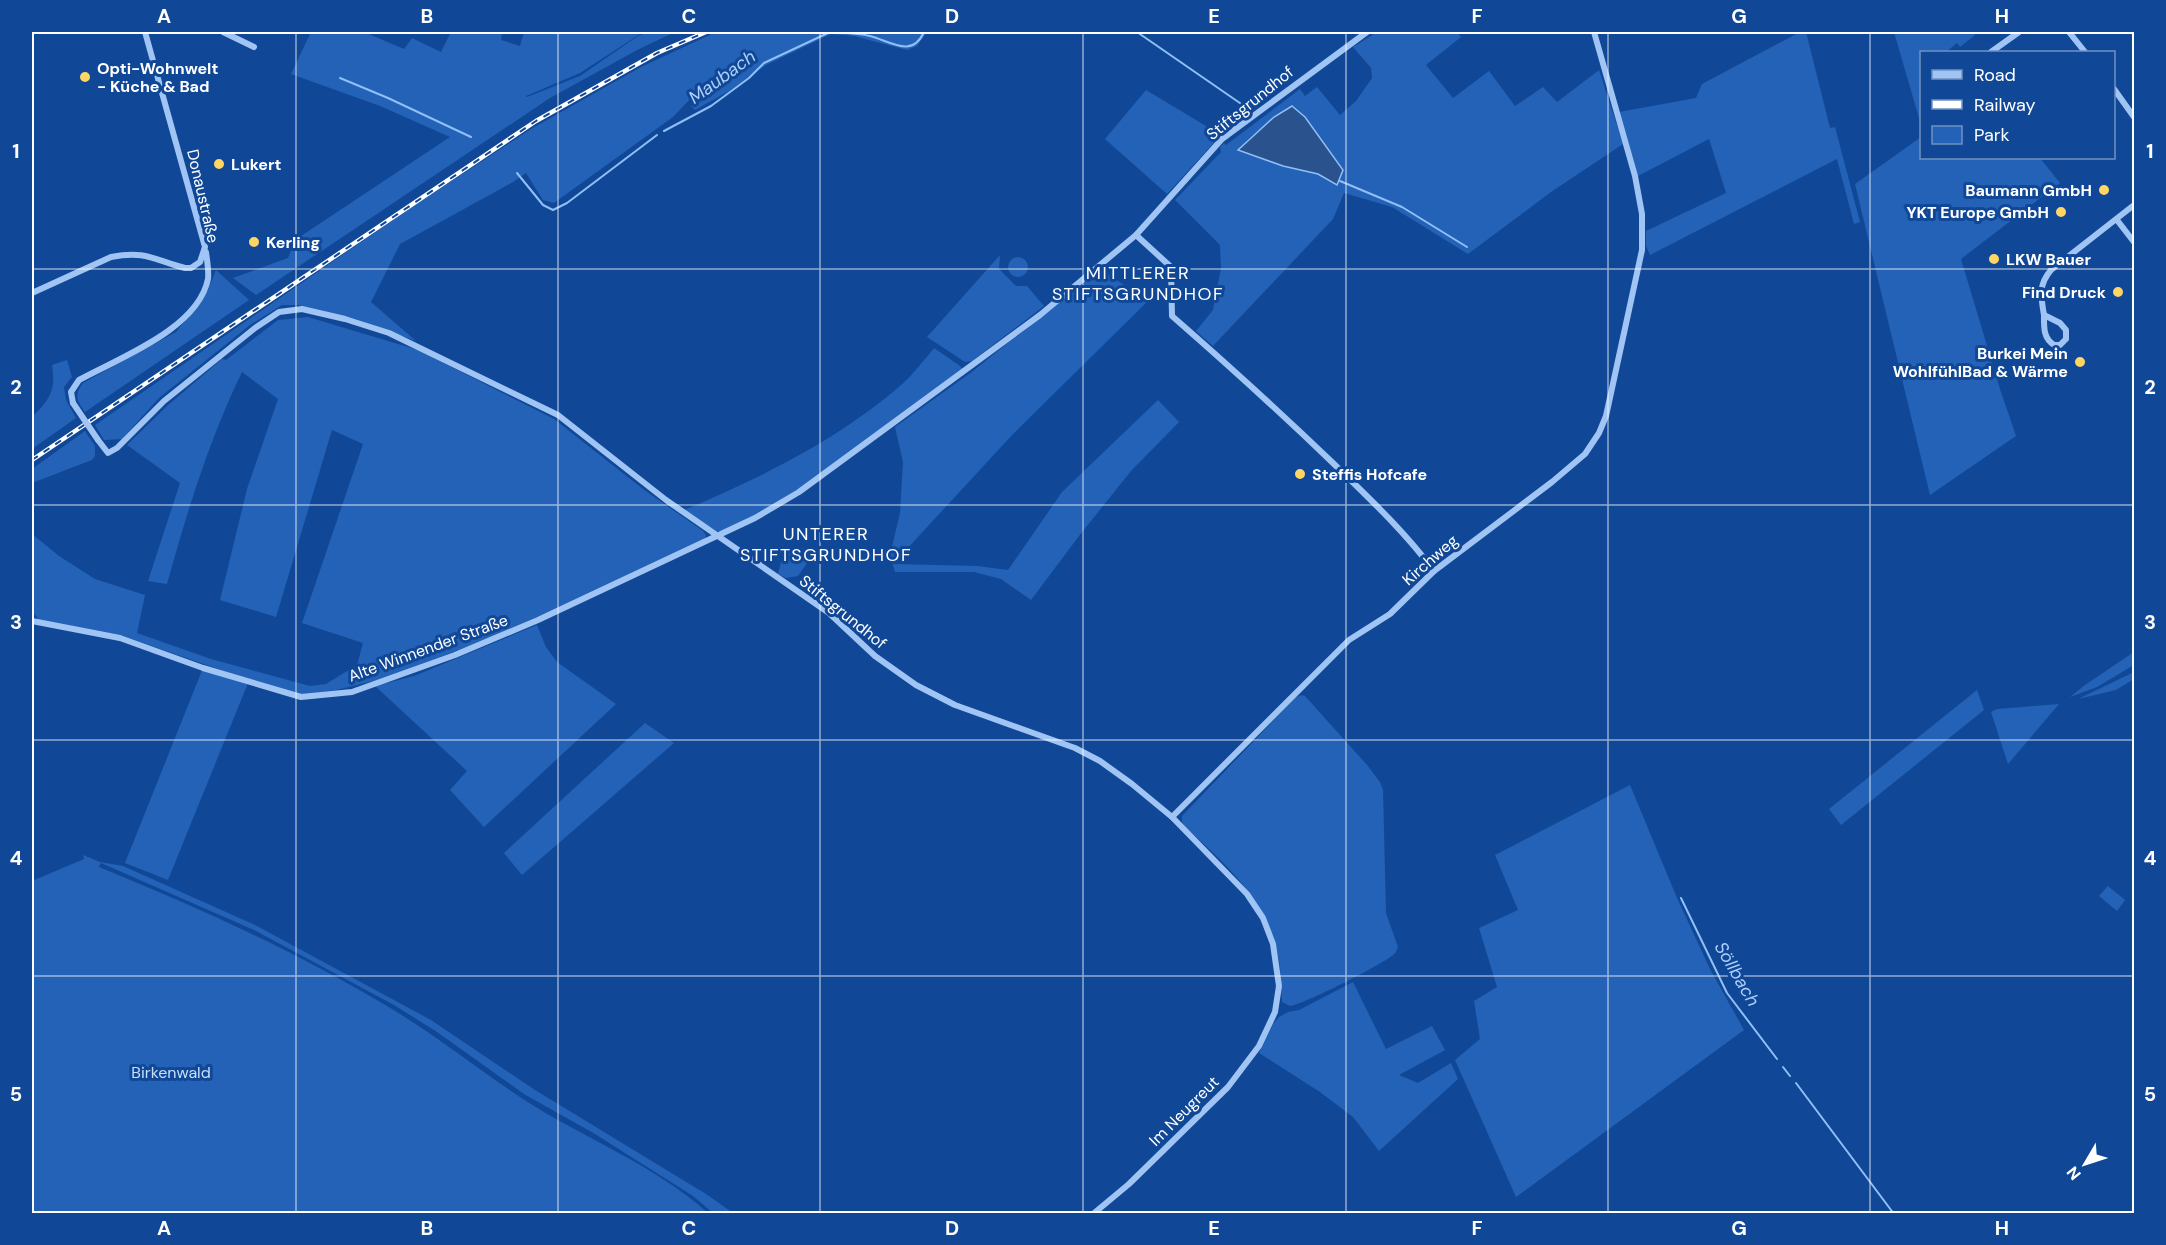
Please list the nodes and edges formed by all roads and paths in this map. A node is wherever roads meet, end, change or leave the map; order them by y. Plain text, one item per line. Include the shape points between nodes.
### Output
1 (145, 32) edge
2 (223, 32) edge
3 (1367, 32) edge
4 (1594, 32) edge
5 (2019, 32) edge
6 (2069, 32) edge
7 (254, 47) dead end
8 (1992, 51) edge
9 (2084, 51) edge
10 (2115, 90) edge
11 (2134, 117) edge
12 (2134, 206) edge
13 (2117, 220) junction
14 (1136, 235) junction
15 (2134, 242) edge
16 (205, 247) junction
17 (32, 293) edge
18 (2044, 315) junction
19 (717, 536) junction
20 (1434, 571) junction
21 (32, 621) edge
22 (1173, 818) junction
23 (1275, 1012) joint
24 (1093, 1214) edge

1 - 16 street, Donaustraße
2 - 7 street
3 - 14 street, Stiftsgrundhof via 1222,139
4 - 20 street, Kirchweg via 1642,214 1642,250 1636,285 1606,416 1585,454
5 - 8 street
6 - 9 street
10 - 11 street
12 - 13 street
13 - 15 street
13 - 18 street via 2045,277 2041,294
14 - 19 street, Stiftsgrundhof via 1040,315 799,492
14 - 20 street via 1171,267 1172,316 1388,516
16 - 17 street, Donaustraße via 200,262 191,268 144,255 120,255
16 - 19 street, bridge via 208,277 196,304 172,329 74,385 73,403 108,453 164,400 255,328 279,312 302,309 389,333 558,415
18 - 18 street via 2066,330 2062,344 2054,345 2047,339
19 - 21 street, Alte Winnender Straße via 538,620 352,692 301,697 226,676 120,638
19 - 22 street, Stiftsgrundhof via 829,613 875,656 916,685 955,705 1100,761
20 - 22 street, Kirchweg via 1390,614 1349,640
22 - 23 street, Stiftsgrundhof via 1247,894 1263,918 1277,965
23 - 24 street, Im Neugreut via 1259,1047 1228,1087

